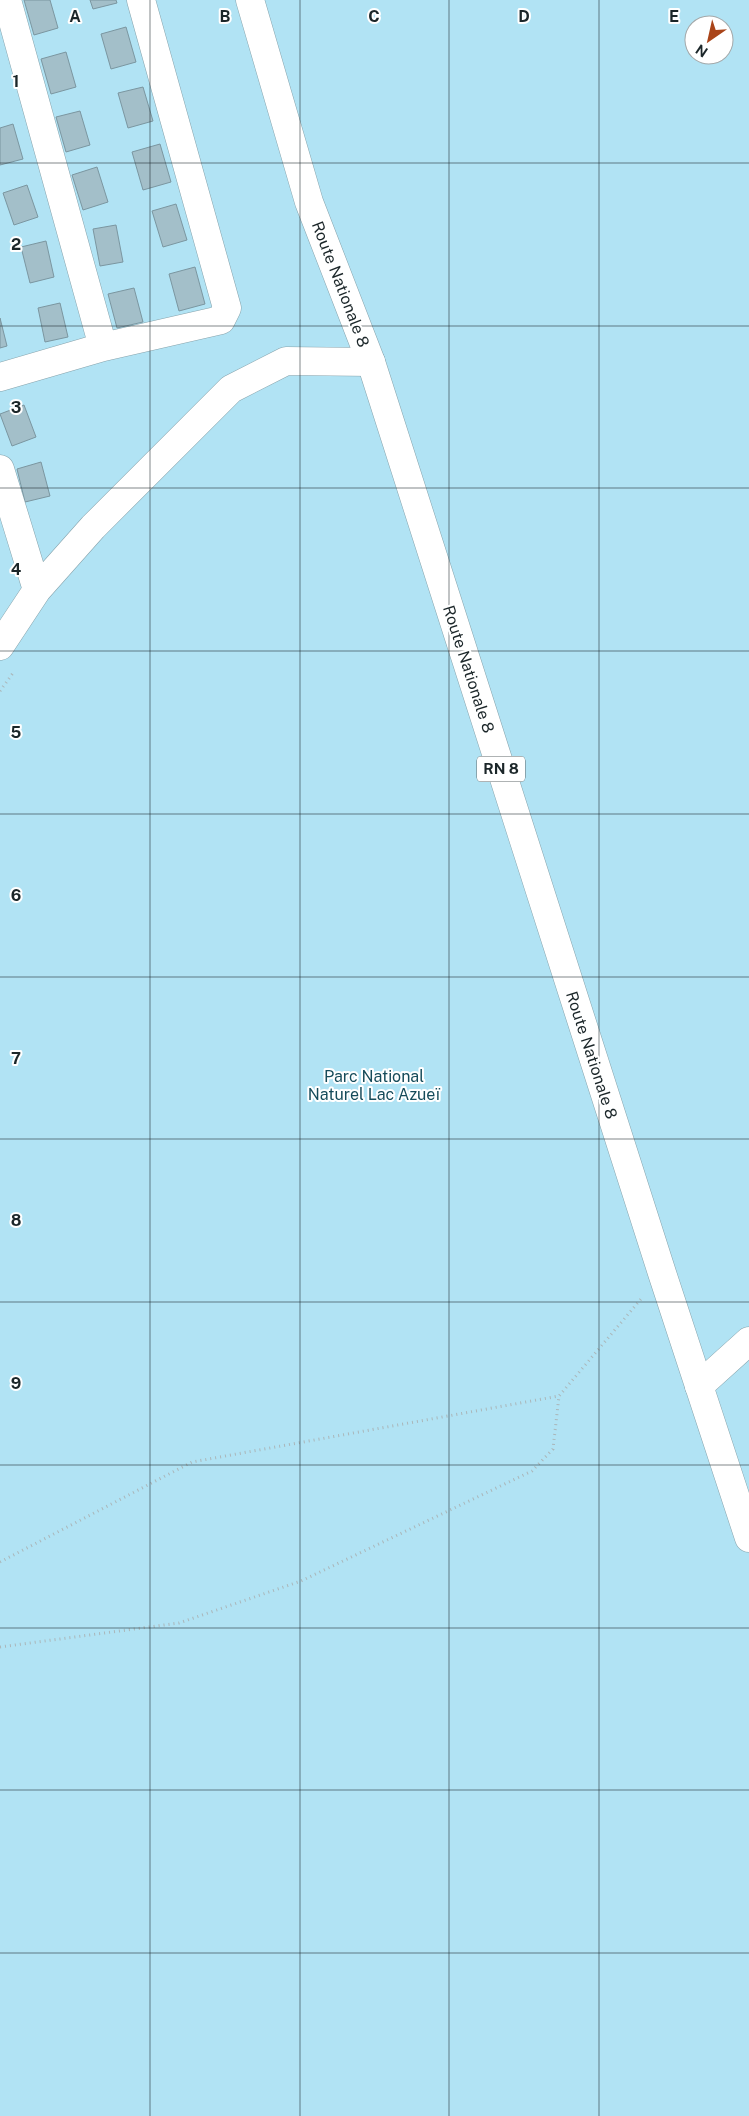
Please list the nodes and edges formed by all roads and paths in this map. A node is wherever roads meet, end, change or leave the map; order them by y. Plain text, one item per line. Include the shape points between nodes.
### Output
1 (7, 0) edge
2 (141, 0) edge
3 (250, 0) edge
4 (103, 347) junction
5 (371, 362) junction
6 (0, 376) edge
7 (0, 469) edge
8 (37, 590) junction
9 (0, 646) edge
10 (662, 1273) junction
11 (749, 1341) edge
12 (699, 1386) junction
13 (560, 1396) junction
14 (749, 1538) edge
15 (0, 1562) edge
16 (0, 1647) edge

1 - 4 street
2 - 4 street via 227,308 221,320
3 - 5 street, Route Nationale 8 / RN 8 via 310,202
4 - 6 street
5 - 8 street via 286,361 231,389 93,527
5 - 10 street, Route Nationale 8 / RN 8
7 - 8 street
8 - 9 street
10 - 12 street, Route Nationale 8 / RN 8
10 - 13 path
11 - 12 street
12 - 14 street, Route Nationale 8 / RN 8
13 - 15 path via 192,1462
13 - 16 path via 553,1450 532,1471 301,1581 179,1624

